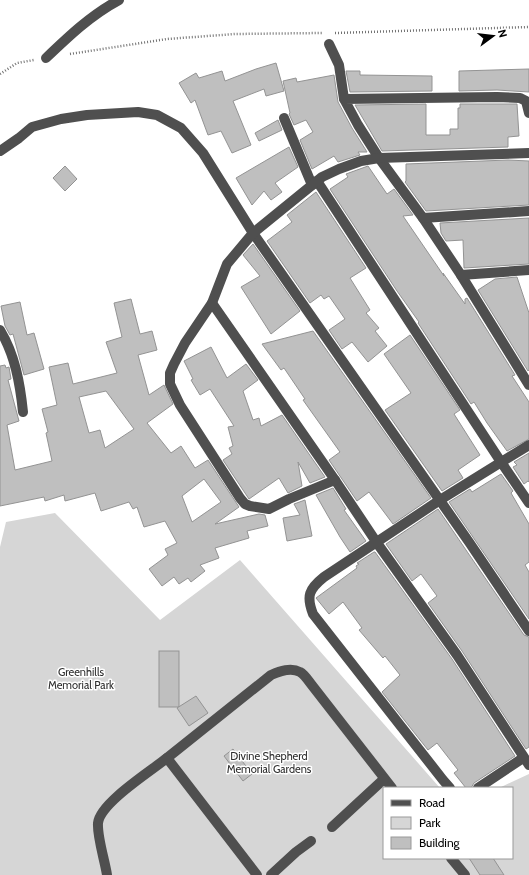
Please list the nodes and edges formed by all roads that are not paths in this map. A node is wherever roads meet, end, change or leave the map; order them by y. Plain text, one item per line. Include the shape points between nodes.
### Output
1 (119, 0) edge
2 (329, 44) dead end
3 (46, 58) road end
4 (344, 99) junction
5 (529, 113) edge
6 (284, 118) dead end
7 (0, 151) edge
8 (529, 153) edge
9 (379, 158) junction
10 (315, 183) junction
11 (529, 211) edge
12 (423, 218) junction
13 (253, 233) junction
14 (529, 270) edge
15 (461, 275) junction
16 (212, 303) junction
17 (0, 330) edge
18 (526, 376) edge
19 (529, 386) edge
20 (23, 412) dead end
21 (529, 445) edge
22 (501, 462) junction
23 (335, 480) junction
24 (440, 500) junction
25 (529, 503) edge
26 (377, 543) junction
27 (529, 632) edge
28 (168, 758) junction
29 (526, 762) edge
30 (384, 778) junction
31 (391, 787) edge
32 (449, 787) edge
33 (480, 787) edge
34 (332, 827) dead end
35 (311, 841) dead end
36 (452, 859) edge
37 (108, 875) edge
38 (257, 875) edge
39 (270, 875) edge
40 (465, 875) edge

1 - 3 street via 87,21
2 - 4 street via 339,65
4 - 5 street via 520,98 526,101
4 - 9 street
6 - 10 street
7 - 13 street via 32,127 61,120 87,115 138,112 158,115 181,128 203,154
8 - 9 street
9 - 10 street via 339,168
9 - 12 street
10 - 13 street
10 - 22 street
11 - 12 street
12 - 15 street
13 - 16 street via 227,264
13 - 24 street
14 - 15 street
15 - 18 street
16 - 23 street
16 - 23 street via 174,364 170,373 170,384 180,405 240,498 250,506 269,509
17 - 20 street via 19,378
18 - 19 street
21 - 22 street
22 - 24 street
22 - 25 street
23 - 26 street
24 - 26 street
24 - 27 street
26 - 29 street via 457,655
26 - 32 street via 316,584 308,597 310,606
28 - 30 street via 271,675 282,670 291,670 300,672 311,684
28 - 37 street via 103,810 98,821 98,829
28 - 38 street
29 - 33 street
30 - 31 street
30 - 34 street
35 - 39 street
36 - 40 street

